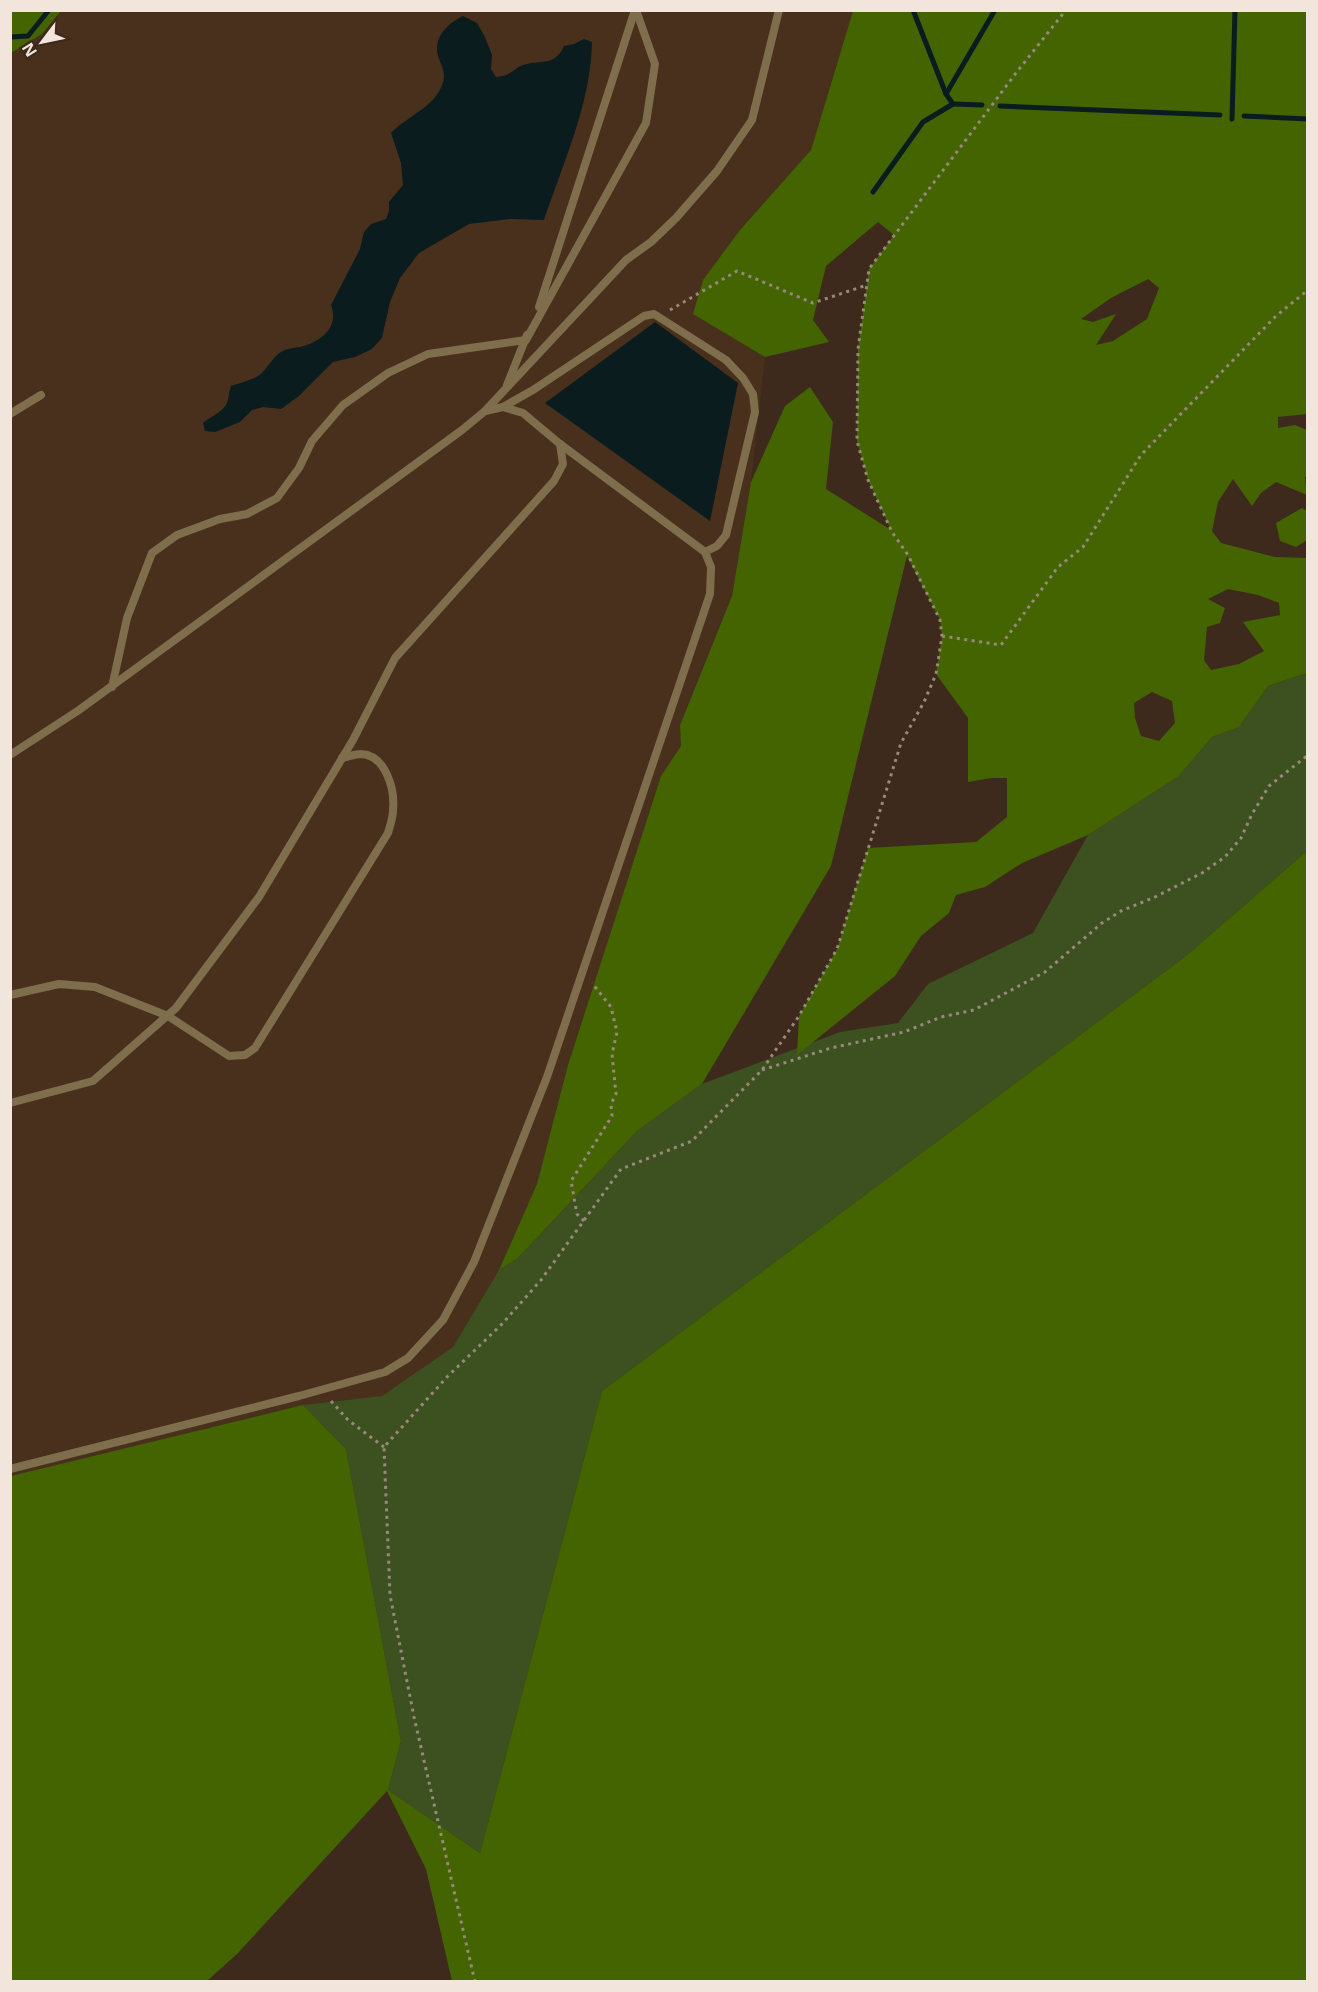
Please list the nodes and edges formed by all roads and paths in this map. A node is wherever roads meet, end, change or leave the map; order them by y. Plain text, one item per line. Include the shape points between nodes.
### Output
1 (635, 10) edge
2 (778, 10) edge
3 (1066, 10) edge
4 (867, 285) junction
5 (1308, 290) edge
6 (660, 316) junction
7 (526, 340) junction
8 (505, 391) junction
9 (41, 395) dead end
10 (503, 407) junction
11 (485, 411) junction
12 (10, 414) edge
13 (560, 444) junction
14 (705, 552) junction
15 (942, 636) junction
16 (112, 687) junction
17 (10, 755) edge
18 (1308, 756) edge
19 (342, 758) junction
20 (583, 971) junction
21 (10, 996) edge
22 (168, 1016) junction
23 (762, 1070) junction
24 (10, 1104) edge
25 (584, 1221) junction
26 (321, 1390) junction
27 (384, 1447) junction
28 (10, 1469) edge
29 (475, 1982) edge

1 - 7 lane
1 - 7 lane via 655,64 646,123
2 - 8 lane via 752,120 717,171 676,218 626,260
3 - 4 path via 869,269
4 - 6 path via 813,303 736,271
4 - 15 path via 858,349 857,441 868,480 940,620
5 - 15 path via 1276,316 1141,455 1083,547 1058,567 1001,645
6 - 10 lane via 644,316
6 - 14 lane via 726,360 753,394 755,412 726,535
7 - 8 lane
7 - 16 lane via 428,354 388,373 343,405 312,441 299,468 276,498 247,514 177,535 153,554 127,618
8 - 11 lane
9 - 12 lane
10 - 11 lane
10 - 13 lane via 523,413
11 - 16 lane
13 - 14 lane
13 - 19 lane via 563,464 554,481 395,658
14 - 20 lane via 711,567 710,594
15 - 23 path via 936,674 901,743 837,949
16 - 17 lane
18 - 23 path via 1269,786 1241,838 1225,857 1202,873 1102,923 1045,972 974,1010
19 - 22 lane via 258,897
19 - 22 lane via 362,754 378,760 387,774 393,810 388,833 255,1048 245,1055 229,1056
20 - 25 path via 611,1007 617,1032 612,1054 616,1094 611,1104 612,1116 571,1181 577,1214
20 - 26 lane via 547,1077 474,1262 443,1320 408,1358 385,1372
21 - 22 lane via 58,984 95,987
22 - 24 lane via 93,1081
23 - 25 path via 692,1141 621,1169
25 - 27 path via 541,1280
26 - 27 path via 348,1420
26 - 28 lane
27 - 29 path via 390,1595

